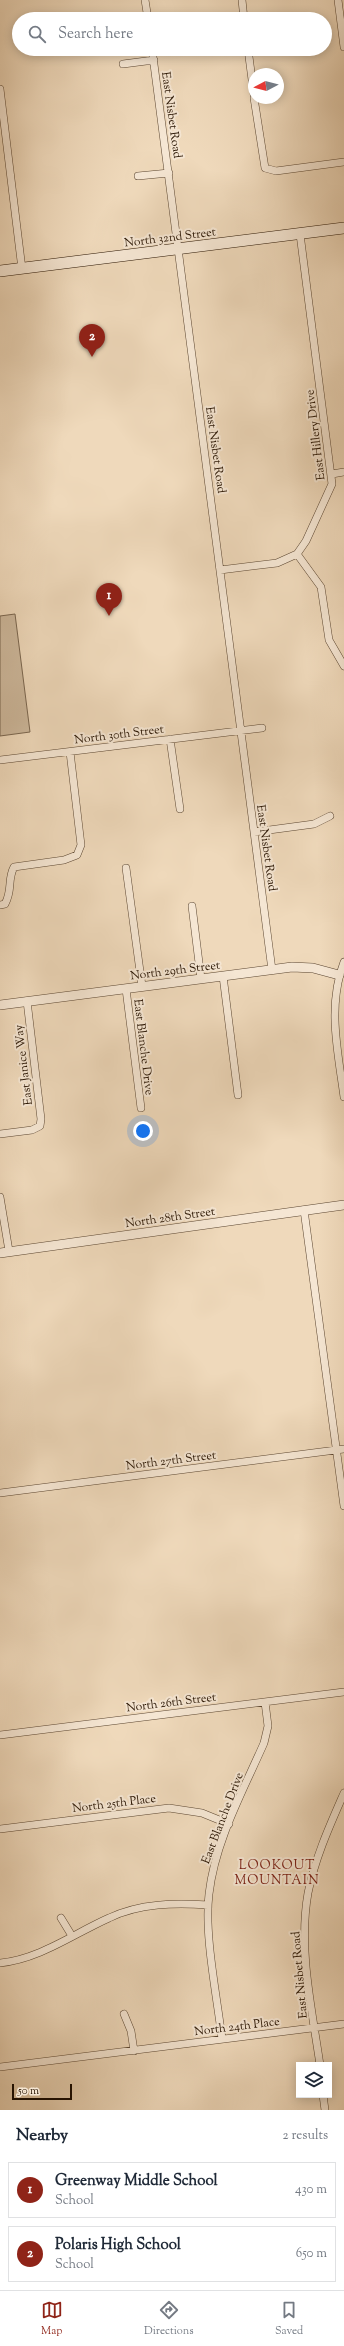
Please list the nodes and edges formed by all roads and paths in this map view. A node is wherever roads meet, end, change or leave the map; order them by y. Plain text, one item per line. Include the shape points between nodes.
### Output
1 (145, 0) edge
2 (242, 0) edge
3 (338, 0) edge
4 (147, 12) edge
5 (243, 12) edge
6 (344, 47) edge
7 (153, 56) edge
8 (249, 56) edge
9 (154, 60) junction
10 (123, 64) dead end
11 (250, 68) edge
12 (0, 89) edge
13 (255, 104) edge
14 (344, 162) edge
15 (169, 173) junction
16 (138, 176) dead end
17 (344, 228) edge
18 (300, 234) junction
19 (178, 250) junction
20 (22, 269) junction
21 (0, 271) edge
22 (344, 472) edge
23 (332, 474) junction
24 (296, 554) junction
25 (220, 570) junction
26 (344, 666) edge
27 (262, 728) dead end
28 (240, 730) junction
29 (170, 739) junction
30 (70, 752) junction
31 (0, 760) edge
32 (180, 810) dead end
33 (330, 816) dead end
34 (254, 832) junction
35 (126, 868) dead end
36 (0, 905) edge
37 (192, 906) dead end
38 (344, 962) edge
39 (272, 970) junction
40 (339, 975) junction
41 (223, 976) junction
42 (201, 979) junction
43 (142, 986) junction
44 (126, 988) junction
45 (27, 1001) junction
46 (0, 1005) edge
47 (238, 1095) dead end
48 (344, 1097) edge
49 (140, 1108) dead end
50 (0, 1134) edge
51 (0, 1196) edge
52 (344, 1204) edge
53 (304, 1210) junction
54 (4, 1252) edge
55 (340, 1450) edge
56 (0, 1494) edge
57 (344, 1506) edge
58 (344, 1692) edge
59 (265, 1702) junction
60 (0, 1735) edge
61 (344, 1793) edge
62 (229, 1824) junction
63 (0, 1829) edge
64 (208, 1905) junction
65 (62, 1918) dead end
66 (72, 1936) junction
67 (0, 1964) edge
68 (124, 2014) dead end
69 (344, 2024) edge
70 (315, 2027) junction
71 (222, 2039) junction
72 (134, 2051) junction
73 (320, 2062) edge
74 (0, 2067) edge
75 (323, 2098) edge
76 (325, 2110) edge

1 - 4 street
2 - 5 street
3 - 6 street
7 - 9 street, East Nisbet Road
8 - 11 street
9 - 10 street, East Nisbet Road
9 - 15 street, East Nisbet Road
12 - 20 street
13 - 14 street via 265,168 276,171
15 - 16 street, East Nisbet Road
15 - 19 street, East Nisbet Road
17 - 18 main road, North 32nd Street
18 - 19 main road, North 32nd Street
18 - 23 street, East Hillery Drive
19 - 20 main road, North 32nd Street
19 - 25 street, East Nisbet Road
20 - 21 main road, North 32nd Street
22 - 23 street
23 - 24 street, East Hillery Drive via 330,492 306,541
24 - 25 street via 276,563
24 - 26 street via 321,587 329,640
25 - 28 street, East Nisbet Road
27 - 28 street
28 - 29 street, North 30th Street
28 - 34 street, East Nisbet Road
29 - 30 street, North 30th Street
29 - 32 street
30 - 31 street, North 30th Street
30 - 36 street via 82,845 77,855 64,860 14,867 10,874 11,893 5,904
33 - 34 street via 314,824
34 - 39 street, East Nisbet Road
35 - 43 street, East Blanche Drive
37 - 42 street
38 - 40 street
39 - 40 street, North 29th Street via 304,967
39 - 41 street, North 29th Street
40 - 48 street via 335,1018
41 - 42 street, North 29th Street
41 - 47 street
42 - 43 street, North 29th Street
43 - 44 street, North 29th Street
44 - 45 street, North 29th Street
44 - 49 street, East Blanche Drive
45 - 46 street, North 29th Street
45 - 50 street, East Janice Way via 40,1126 32,1130
51 - 54 street
52 - 53 street, North 28th Street
53 - 54 street, North 28th Street
53 - 55 street
55 - 56 street, North 27th Street
55 - 57 street
58 - 59 street, North 26th Street
59 - 60 street, North 26th Street
59 - 62 street, East Blanche Drive via 268,1726 264,1743
61 - 70 street, East Nisbet Road via 318,1856 307,1906 305,1949
62 - 63 street, North 25th Place via 202,1813 169,1808
62 - 64 street, East Blanche Drive via 213,1871
64 - 66 street via 173,1903 136,1909 110,1917
64 - 71 street, East Blanche Drive
65 - 66 street
66 - 67 street via 35,1956
68 - 72 street via 131,2030
69 - 70 street, North 24th Place
70 - 71 street, North 24th Place
70 - 73 street, East Nisbet Road
71 - 72 street, North 24th Place
72 - 74 street, North 24th Place
75 - 76 street

